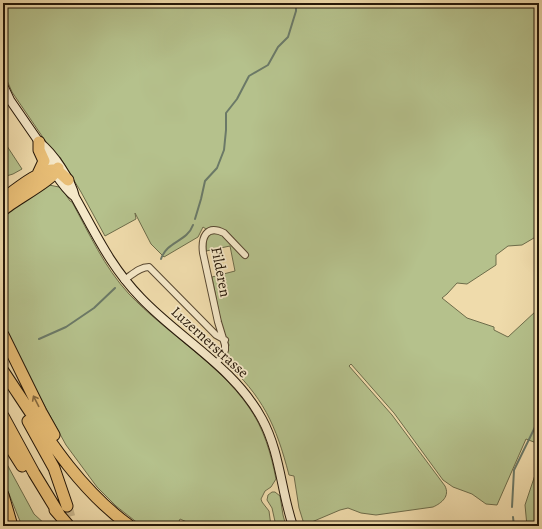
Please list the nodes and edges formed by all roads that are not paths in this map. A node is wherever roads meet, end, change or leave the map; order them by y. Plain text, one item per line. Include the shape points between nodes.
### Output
1 (3, 85) edge
2 (38, 142) junction
3 (55, 171) junction
4 (33, 179) junction
5 (67, 183) junction
6 (3, 189) edge
7 (3, 198) edge
8 (3, 210) edge
9 (245, 255) dead end
10 (124, 280) junction
11 (3, 335) edge
12 (225, 340) junction
13 (216, 363) junction
14 (3, 371) edge
15 (3, 377) edge
16 (3, 416) edge
17 (3, 436) edge
18 (94, 494) junction
19 (3, 495) edge
20 (67, 506) tunnel mouth
21 (59, 514) junction
22 (12, 526) edge
23 (69, 526) edge
24 (130, 526) edge
25 (293, 526) edge

1 - 2 main road, Luzernerstrasse
2 - 3 main road, Luzernerstrasse
2 - 4 highway via 44,162
3 - 4 highway
3 - 5 main road, Luzernerstrasse
3 - 5 highway via 59,182
3 - 8 highway
4 - 6 highway
4 - 7 highway
5 - 10 main road, Luzernerstrasse via 73,189 103,249
9 - 12 street, Filderen via 220,231 210,231 203,237 203,253 218,322
10 - 12 street via 144,267 149,268 216,335
10 - 13 main road, Luzernerstrasse via 156,312
18 -> 11 highway via 54,434
12 - 13 street via 223,356
13 - 25 main road, Luzernerstrasse via 248,396 263,420 277,456
14 - 18 highway via 66,463
15 - 20 highway via 50,459
16 - 21 highway
17 - 21 highway via 31,479
18 - 24 highway
19 - 22 highway
21 - 23 highway

